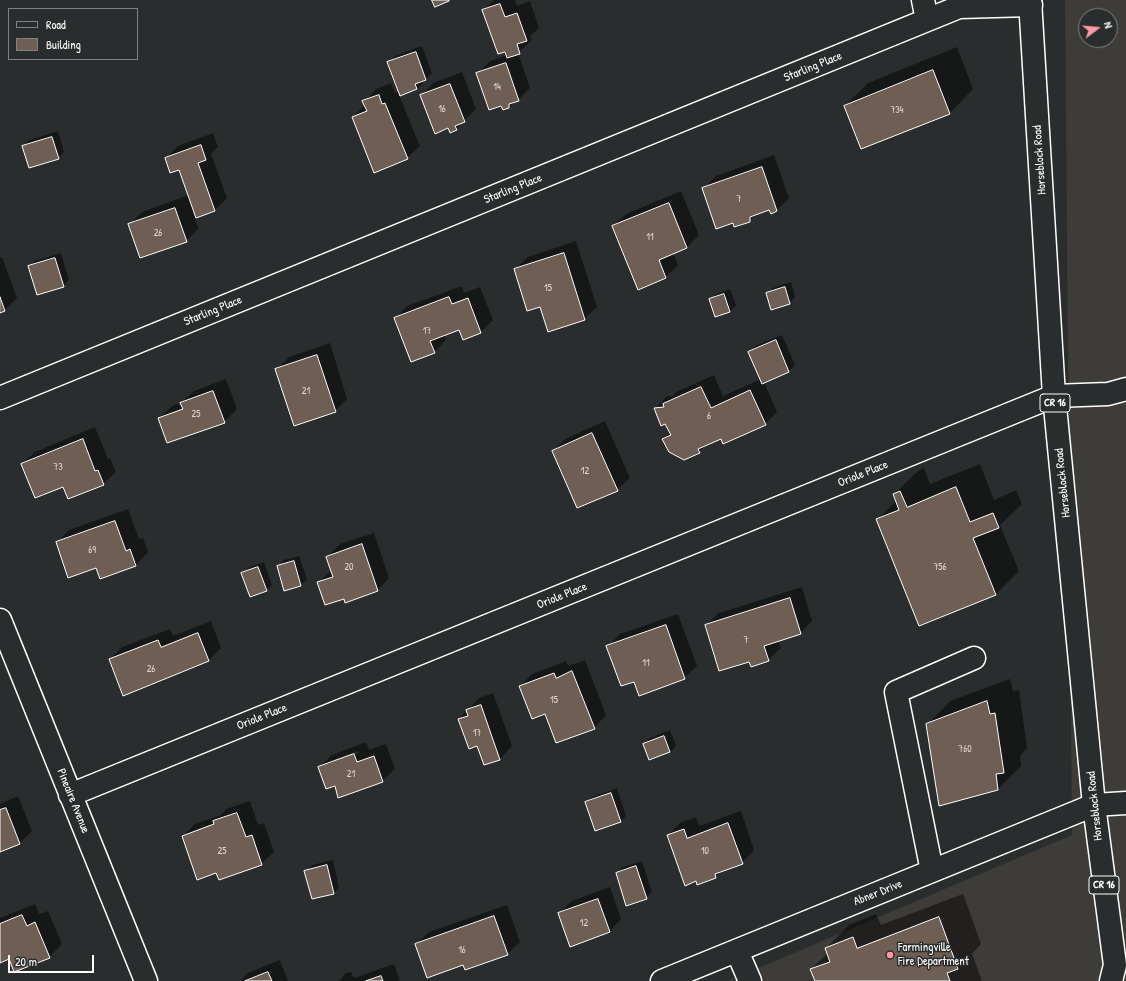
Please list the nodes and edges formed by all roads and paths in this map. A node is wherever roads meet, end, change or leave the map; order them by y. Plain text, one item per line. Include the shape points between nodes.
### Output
1 (1030, 2) edge
2 (925, 10) edge
3 (1126, 389) edge
4 (1054, 396) junction
5 (0, 398) edge
6 (0, 620) edge
7 (974, 658) dead end
8 (70, 795) junction
9 (1126, 803) edge
10 (1094, 805) junction
11 (932, 871) junction
12 (737, 951) junction
13 (1116, 976) edge
14 (146, 981) edge
15 (662, 981) edge
16 (750, 981) edge

1 - 2 street, Starling Place
1 - 4 street, Horseblock Road / CR 16
2 - 5 street, Starling Place
3 - 4 street, Oriole Place via 1108,394
4 - 8 street, Oriole Place
4 - 10 street, Horseblock Road / CR 16
6 - 8 street, Pineaire Avenue
7 - 11 street via 896,692
8 - 14 street, Pineaire Avenue
9 - 10 street, Abner Drive
10 - 11 street, Abner Drive
10 - 13 street, Horseblock Road / CR 16
11 - 12 street, Abner Drive
12 - 15 street, Abner Drive
12 - 16 street

